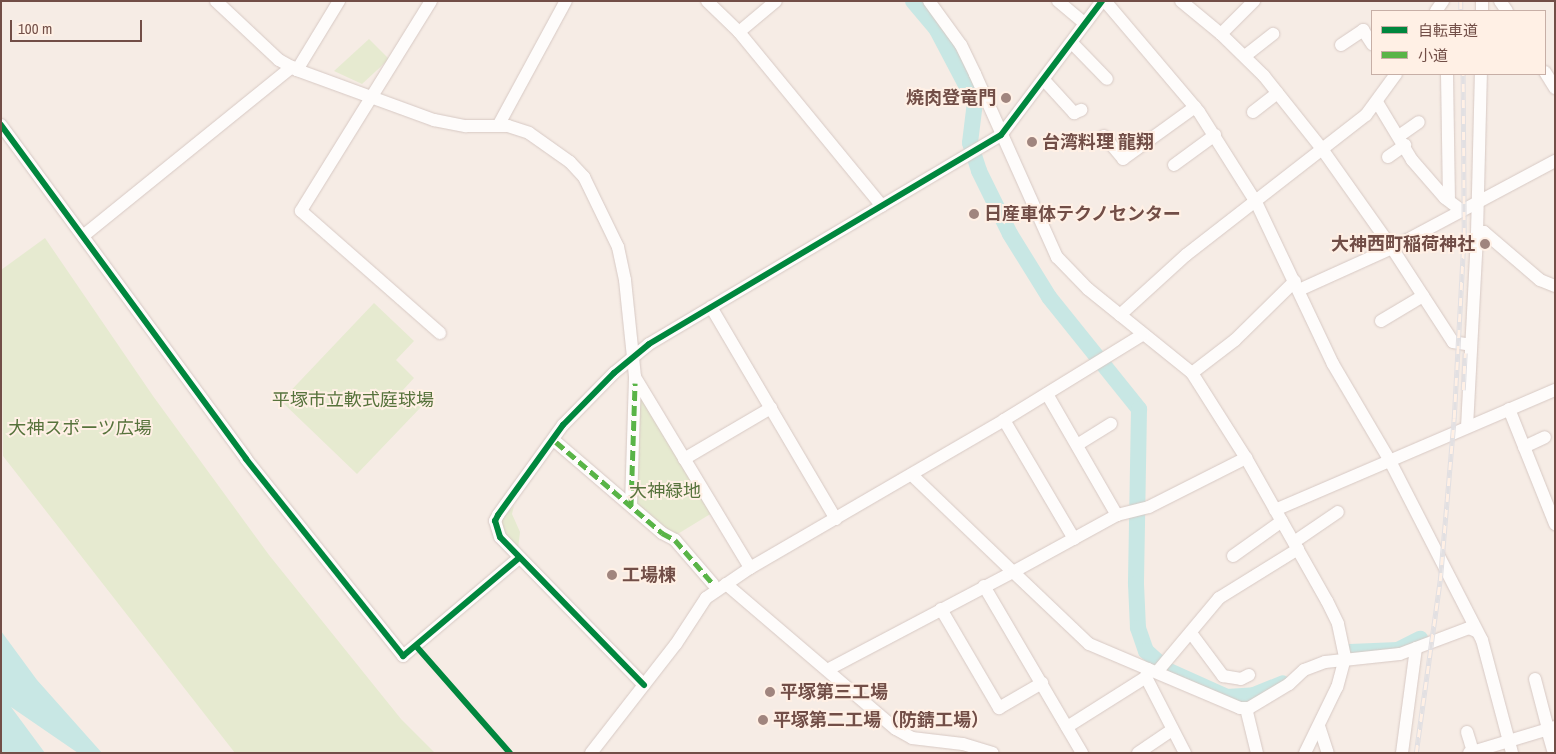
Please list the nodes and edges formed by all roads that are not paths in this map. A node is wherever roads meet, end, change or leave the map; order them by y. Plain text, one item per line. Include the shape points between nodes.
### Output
1 (216, 1) edge
2 (566, 1) edge
3 (707, 1) edge
4 (776, 1) edge
5 (929, 1) edge
6 (1058, 1) edge
7 (1104, 1) edge
8 (1181, 1) edge
9 (1254, 1) edge
10 (336, 3) edge
11 (428, 3) edge
12 (1085, 24) junction
13 (739, 32) junction
14 (1221, 34) junction
15 (1273, 34) dead end
16 (1344, 39) dead end
17 (1072, 42) junction
18 (1371, 42) edge
19 (1245, 56) junction
20 (295, 69) junction
21 (1546, 74) edge
22 (1394, 75) edge
23 (1447, 75) edge
24 (1481, 75) edge
25 (1107, 79) dead end
26 (1044, 80) junction
27 (1555, 88) edge
28 (1277, 93) junction
29 (370, 97) junction
30 (1195, 107) junction
31 (1373, 107) junction
32 (1253, 112) dead end
33 (1074, 113) dead end
34 (1419, 122) dead end
35 (1, 125) edge
36 (498, 126) junction
37 (1001, 135) junction
38 (1214, 135) junction
39 (1402, 141) junction
40 (1105, 142) dead end
41 (1322, 149) junction
42 (1388, 157) dead end
43 (1555, 161) edge
44 (1174, 165) dead end
45 (1449, 199) junction
46 (1256, 202) junction
47 (1478, 202) junction
48 (882, 206) junction
49 (1462, 211) junction
50 (1477, 233) junction
51 (83, 236) junction
52 (1392, 248) junction
53 (1297, 285) junction
54 (1555, 286) edge
55 (1424, 296) junction
56 (711, 306) junction
57 (1120, 315) junction
58 (1382, 321) dead end
59 (440, 333) dead end
60 (1142, 335) junction
61 (1471, 345) junction
62 (631, 359) junction
63 (1192, 373) junction
64 (635, 380) junction
65 (1555, 390) edge
66 (1047, 394) junction
67 (771, 408) junction
68 (1509, 409) junction
69 (1004, 420) junction
70 (1111, 424) dead end
71 (1467, 427) junction
72 (1545, 437) dead end
73 (556, 442) dead end
74 (1077, 445) junction
75 (1524, 447) junction
76 (1246, 458) junction
77 (684, 459) junction
78 (1389, 459) junction
79 (912, 475) junction
80 (631, 505) junction
81 (1275, 510) junction
82 (1338, 512) dead end
83 (1117, 515) junction
84 (836, 519) junction
85 (1282, 521) junction
86 (1555, 524) edge
87 (1074, 539) junction
88 (1296, 545) junction
89 (1233, 556) dead end
90 (520, 558) junction
91 (750, 568) junction
92 (1013, 572) junction
93 (719, 584) junction
94 (984, 586) junction
95 (942, 609) junction
96 (1476, 631) junction
97 (1191, 633) junction
98 (1416, 648) junction
99 (1345, 658) junction
100 (829, 669) junction
101 (1150, 672) junction
102 (1245, 680) dead end
103 (1042, 683) junction
104 (644, 685) junction
105 (1534, 685) dead end
106 (1246, 708) junction
107 (1319, 726) junction
108 (1067, 727) junction
109 (1550, 728) edge
110 (1172, 730) junction
111 (1467, 732) dead end
112 (1508, 740) junction
113 (1473, 752) edge
114 (591, 753) edge
115 (993, 753) edge
116 (1082, 753) edge
117 (1138, 753) edge
118 (1185, 753) edge
119 (1257, 753) edge
120 (1305, 753) edge
121 (1328, 753) edge
122 (1402, 753) edge
123 (1512, 753) edge
124 (1554, 753) edge

1 - 20 street via 279,60
2 - 36 street
3 - 13 street
4 - 13 street
5 - 37 street via 961,45
6 - 12 street
7 - 12 street
7 - 30 street
8 - 14 street
9 - 14 street
10 - 20 street
11 - 29 street
12 - 17 street
13 - 48 street
14 - 19 street
15 - 19 street
16 - 18 street via 1363,30
17 - 25 street
17 - 26 street
19 - 28 street
20 - 29 street
20 - 51 street
21 - 27 street
22 - 31 street
23 - 45 street
24 - 47 street
26 - 33 street
26 - 37 street
28 - 32 street
28 - 41 street
29 - 36 street via 448,123
29 - 59 street via 301,212
30 - 38 street
30 - 40 street via 1154,132 1123,159
31 - 39 street
31 - 41 street
34 - 39 street
35 - 51 street
36 - 62 street via 528,133 570,162 584,177 618,247 625,280
37 - 48 street
37 - 57 street via 1057,257 1088,289
38 - 44 street
38 - 46 street
39 - 42 street
39 - 45 street via 1412,160
41 - 46 street
41 - 52 street via 1348,177
43 - 47 street
45 - 49 street
46 - 53 street
46 - 57 street via 1177,262
47 - 49 street
47 - 50 street
48 - 56 street
49 - 52 street
50 - 54 street via 1484,232 1540,280
50 - 61 street
51 - 90 street via 284,510 403,656
52 - 53 street
52 - 55 street
53 - 63 street
53 - 78 street via 1333,364
55 - 58 street
55 - 61 street via 1452,342
56 - 62 street
56 - 67 street
57 - 60 street
60 - 63 street
60 - 66 street
61 - 71 street
62 - 64 street
62 - 90 street via 563,425 495,521 500,537
63 - 76 street
64 - 77 street
64 - 80 street
65 - 68 street
66 - 69 street
66 - 74 street
67 - 77 street
67 - 84 street
68 - 71 street
68 - 75 street
69 - 79 street
69 - 87 street
70 - 74 street
71 - 78 street
72 - 75 street
73 - 80 street
74 - 83 street
75 - 86 street
76 - 81 street
76 - 83 street via 1149,507
77 - 91 street
78 - 81 street
78 - 96 street
79 - 84 street
79 - 92 street
80 - 93 street via 675,540
81 - 85 street
82 - 88 street via 1329,523
83 - 87 street
84 - 91 street
85 - 88 street
85 - 89 street
87 - 92 street
88 - 97 street via 1219,598 1206,609
88 - 99 street via 1338,624
90 - 104 street
91 - 93 street
92 - 94 street
92 - 101 street via 1088,644
93 - 100 street
93 - 104 street
94 - 95 street
94 - 103 street
95 - 100 street
95 - 103 street via 999,708
96 - 98 street via 1469,628
96 - 112 street via 1487,654
97 - 101 street
97 - 102 street via 1223,676
98 - 99 street via 1400,654
98 - 122 street
99 - 106 street via 1304,670 1289,684
99 - 107 street via 1337,687
100 - 115 street via 896,729 912,738 963,744
101 - 106 street
101 - 108 street
101 - 110 street
103 - 108 street
104 - 114 street
105 - 109 street
106 - 119 street
107 - 120 street
107 - 121 street
108 - 116 street
109 - 112 street
109 - 124 street
110 - 117 street
110 - 118 street
111 - 113 street
112 - 113 street
112 - 123 street

